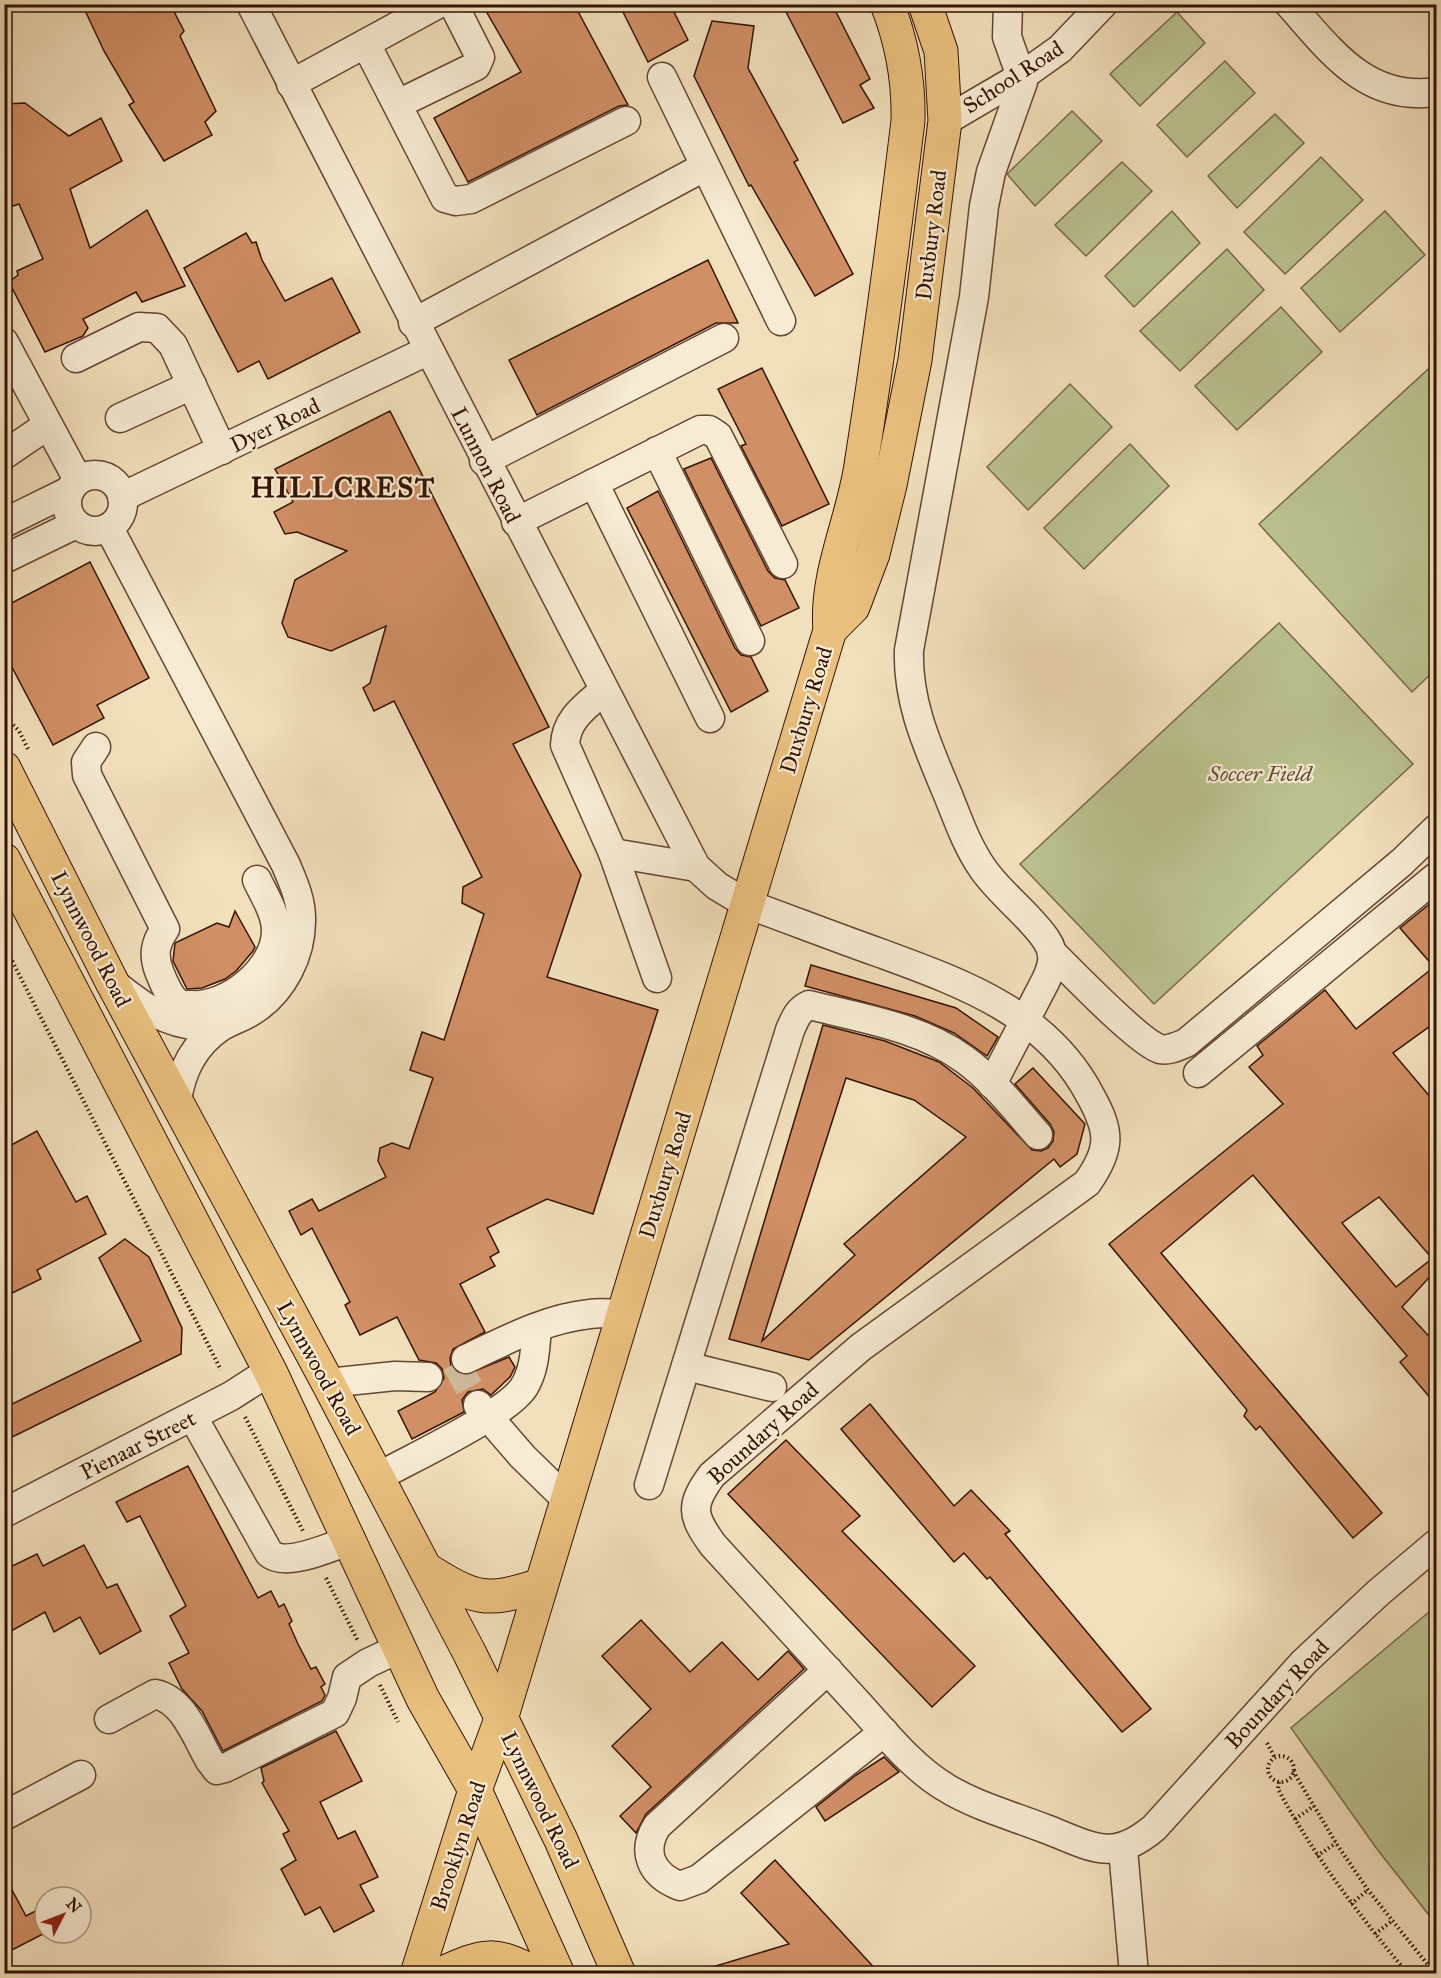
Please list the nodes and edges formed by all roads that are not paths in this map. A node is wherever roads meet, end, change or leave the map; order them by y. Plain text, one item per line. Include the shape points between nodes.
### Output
1 (250, 4) edge
2 (438, 4) edge
3 (453, 4) edge
4 (925, 4) edge
5 (1008, 4) edge
6 (1103, 4) edge
7 (1289, 4) edge
8 (890, 8) edge
9 (366, 44) junction
10 (1022, 76) junction
11 (662, 77) dead end
12 (291, 84) junction
13 (1437, 92) edge
14 (398, 104) junction
15 (626, 121) dead end
16 (945, 121) junction
17 (704, 166) junction
18 (781, 321) dead end
19 (413, 323) junction
20 (724, 338) dead end
21 (4, 342) edge
22 (427, 351) junction
23 (76, 358) dead end
24 (192, 385) junction
25 (120, 418) dead end
26 (48, 425) junction
27 (222, 450) junction
28 (657, 451) junction
29 (4, 455) edge
30 (484, 461) junction
31 (594, 483) junction
32 (73, 486) junction
33 (122, 497) junction
34 (516, 522) junction
35 (4, 523) edge
36 (76, 524) junction
37 (109, 528) junction
38 (4, 559) edge
39 (783, 564) dead end
40 (830, 630) junction
41 (750, 641) dead end
42 (603, 691) junction
43 (710, 718) dead end
44 (96, 747) dead end
45 (4, 768) edge
46 (1437, 829) edge
47 (613, 853) junction
48 (4, 860) edge
49 (696, 867) junction
50 (1437, 877) edge
51 (257, 880) dead end
52 (747, 904) junction
53 (1053, 954) junction
54 (657, 978) dead end
55 (112, 982) junction
56 (1025, 1020) junction
57 (219, 1028) junction
58 (1198, 1073) dead end
59 (992, 1084) junction
60 (177, 1101) junction
61 (1038, 1135) dead end
62 (269, 1276) junction
63 (623, 1314) junction
64 (537, 1328) junction
65 (466, 1359) dead end
66 (686, 1366) junction
67 (270, 1371) junction
68 (428, 1377) dead end
69 (328, 1383) junction
70 (772, 1387) dead end
71 (483, 1411) junction
72 (193, 1417) junction
73 (378, 1477) junction
74 (649, 1485) dead end
75 (567, 1500) junction
76 (4, 1513) edge
77 (351, 1540) junction
78 (1437, 1545) edge
79 (424, 1568) junction
80 (541, 1585) junction
81 (400, 1648) junction
82 (828, 1670) junction
83 (109, 1719) dead end
84 (501, 1719) junction
85 (884, 1732) junction
86 (81, 1775) dead end
87 (475, 1790) junction
88 (4, 1816) edge
89 (1123, 1849) junction
90 (417, 1974) edge
91 (441, 1974) edge
92 (537, 1974) edge
93 (558, 1974) edge
94 (619, 1974) edge
95 (1134, 1974) edge

1 - 12 street, Lunnon Road
2 - 9 street
3 - 14 street via 480,57 476,66
4 - 16 main road, Duxbury Road via 941,51
5 - 10 street via 1007,37
6 - 10 street, School Road via 1060,49
7 - 13 street via 1354,72 1395,92
8 - 40 main road, Duxbury Road via 909,93 908,121 879,358 857,489 831,589
9 - 12 street
9 - 14 street
10 - 16 street, School Road
10 - 53 street via 1022,90 991,172 984,206 974,297 909,650 908,676 927,745 969,845 1001,891 1047,941
11 - 17 street
12 - 19 street, Lunnon Road
14 - 15 street via 446,198 456,201 471,199
16 - 40 main road, Duxbury Road via 915,360 888,494 859,594 853,608
17 - 18 street
17 - 19 street
19 - 22 street, Lunnon Road
20 - 30 street
21 - 26 street
22 - 27 street, Dyer Road
22 - 30 street, Lunnon Road
23 - 24 street via 139,327 157,328 173,345
24 - 25 street
24 - 27 street
26 - 29 street
26 - 32 street
27 - 33 street, Dyer Road
28 - 31 street
28 - 39 street via 700,430 718,436
28 - 41 street
30 - 34 street, Lunnon Road
31 - 34 street
31 - 43 street
32 - 33 street via 91,475 105,477 117,484
32 - 35 street
32 - 36 street via 68,512
33 - 37 street via 119,518
34 - 42 street, Lunnon Road
36 - 37 street via 92,531
36 - 38 street
37 - 57 street via 286,865 298,897 300,940 282,981 252,1011
40 - 52 main road, Duxbury Road
42 - 47 street via 573,719 565,731 565,745
42 - 49 street, Lunnon Road
44 - 51 street via 86,762 87,775 165,929 155,949 156,964 178,1003 206,1006 236,992 260,968 276,930
45 - 55 main road, Lynnwood Road
46 - 53 street via 1186,1043 1173,1049 1154,1046
47 - 49 street
47 - 54 street
48 - 67 main road, Lynnwood Road
49 - 52 street, Lunnon Road via 717,886
50 - 58 street
52 - 56 street, Lunnon Road via 965,985
52 - 63 main road, Duxbury Road
53 - 56 street via 1052,967
55 - 57 street via 153,1013 173,1022
55 - 60 main road, Lynnwood Road
56 - 59 street
56 - 82 street, Boundary Road via 1081,1077 1102,1118 1107,1136 1104,1154 1087,1183 861,1347 722,1464 696,1500 697,1522 713,1545
57 - 60 street via 186,1063
59 - 61 street
59 - 66 street via 964,1059 928,1039 809,1005 803,1008 790,1030
60 - 62 main road, Lynnwood Road
62 - 67 main road via 267,1302 284,1353
62 - 69 main road, Lynnwood Road
63 - 64 street via 591,1313
63 - 75 main road, Duxbury Road
64 - 65 street
64 - 71 street via 533,1367 524,1386 506,1405
66 - 70 street
66 - 74 street
67 - 72 street, Pienaar Street
67 - 77 main road, Lynnwood Road
68 - 69 street via 394,1376
69 - 73 main road, Lynnwood Road
71 - 73 street
71 - 75 street
72 - 76 street, Pienaar Street
72 - 77 street via 274,1558 294,1558
73 - 79 main road, Lynnwood Road
75 - 80 main road, Duxbury Road
77 - 81 main road, Lynnwood Road
78 - 89 street, Boundary Road via 1304,1662 1154,1827
79 - 80 main road via 462,1592 482,1596 512,1594
79 - 84 main road, Lynnwood Road
80 - 84 main road, Duxbury Road
81 - 83 street via 347,1677 335,1713 217,1770 177,1704 167,1696 155,1694
81 - 87 main road, Lynnwood Road via 423,1699
82 - 85 street, Boundary Road
82 - 85 street via 657,1826 649,1840 648,1853 656,1869 680,1886 699,1879
84 - 87 main road, Brooklyn Road
84 - 94 main road, Lynnwood Road via 561,1840
85 - 89 street, Boundary Road via 947,1789 1076,1840
86 - 88 street
87 - 90 main road, Brooklyn Road
87 - 93 main road, Lynnwood Road
89 - 95 street
91 - 92 main road via 493,1956

